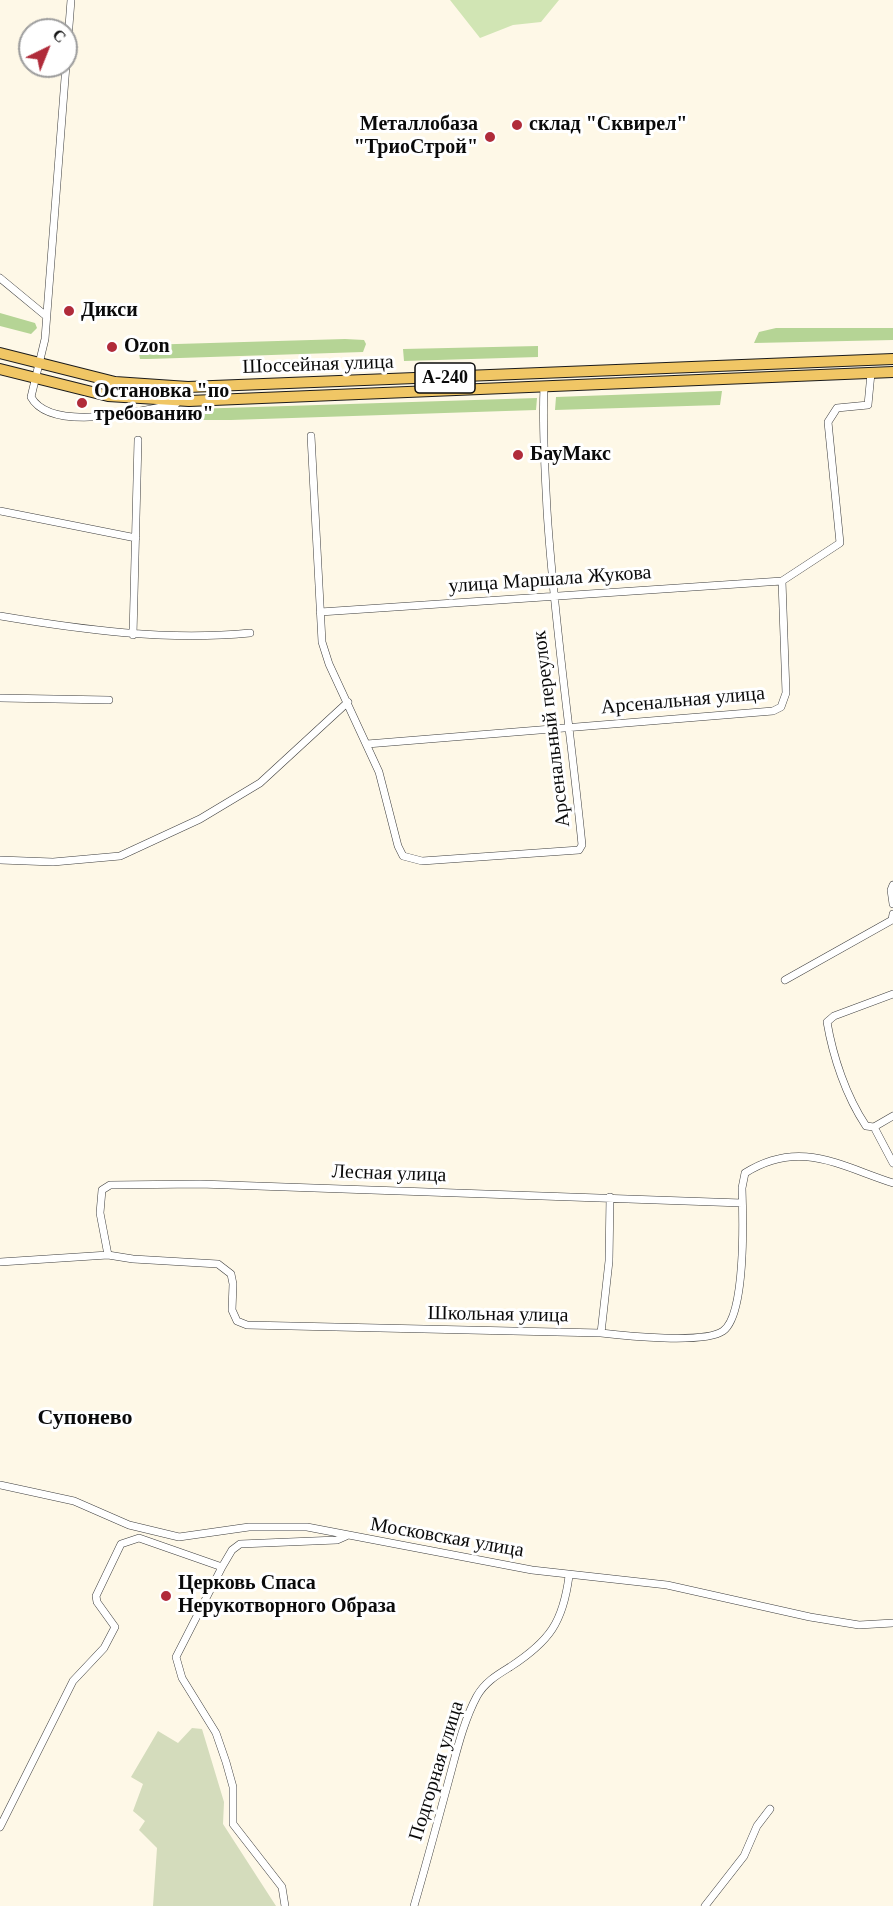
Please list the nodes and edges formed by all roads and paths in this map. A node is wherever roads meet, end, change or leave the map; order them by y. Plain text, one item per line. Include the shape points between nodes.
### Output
1 (71, 0) edge
2 (0, 278) edge
3 (46, 316) junction
4 (0, 353) edge
5 (893, 359) edge
6 (39, 364) junction
7 (0, 369) edge
8 (893, 372) edge
9 (871, 373) junction
10 (35, 379) junction
11 (544, 387) junction
12 (189, 401) junction
13 (311, 436) dead end
14 (138, 440) dead end
15 (0, 511) edge
16 (136, 538) junction
17 (782, 582) junction
18 (553, 596) junction
19 (320, 612) junction
20 (0, 616) edge
21 (250, 633) dead end
22 (133, 635) junction
23 (0, 698) edge
24 (109, 700) dead end
25 (348, 702) junction
26 (570, 726) junction
27 (367, 744) junction
28 (0, 860) edge
29 (893, 885) edge
30 (893, 904) edge
31 (893, 914) edge
32 (785, 980) dead end
33 (893, 994) edge
34 (893, 1116) edge
35 (874, 1127) junction
36 (893, 1163) edge
37 (893, 1183) edge
38 (610, 1197) junction
39 (742, 1203) junction
40 (108, 1255) junction
41 (0, 1262) edge
42 (601, 1333) junction
43 (0, 1485) edge
44 (346, 1536) junction
45 (222, 1567) junction
46 (569, 1576) junction
47 (893, 1623) edge
48 (770, 1809) dead end
49 (0, 1827) edge
50 (285, 1906) edge
51 (414, 1906) edge
52 (705, 1906) edge

1 - 3 street
2 - 3 street
3 - 6 street
4 - 6 main road, Шоссейная улица / А-240
5 - 6 main road, Шоссейная улица / А-240 via 188,387 115,382
6 - 10 street
7 - 10 main road, Шоссейная улица / А-240
8 - 9 main road, Шоссейная улица / А-240
9 - 11 main road, Шоссейная улица / А-240
9 - 17 street via 868,405 837,408 828,422 840,543
10 - 12 main road, Шоссейная улица / А-240 via 108,396
10 - 12 street via 31,397 36,404 85,418
11 - 12 main road, Шоссейная улица / А-240
11 - 18 street, Арсенальный переулок via 543,440
13 - 19 street, Арсенальный переулок
14 - 16 street
15 - 16 street
16 - 22 street
17 - 18 street, улица Маршала Жукова
17 - 26 street, Арсенальная улица via 786,693 781,707 773,711
18 - 19 street, улица Маршала Жукова
18 - 26 street, Арсенальный переулок
19 - 25 street, Арсенальный переулок via 322,642
20 - 22 street
21 - 22 street via 192,637
23 - 24 street
25 - 27 street, Арсенальный переулок
25 - 28 street via 260,783 200,819 120,856 53,862
26 - 27 street, Арсенальная улица
26 - 27 street, Арсенальный переулок via 582,845 579,850 422,861 403,856
29 - 30 street
31 - 32 street via 892,920
33 - 35 street via 827,1022 856,1112 866,1126
34 - 35 street
35 - 36 street
37 - 39 street, Школьная улица via 806,1155 784,1155 745,1173
38 - 39 street, Лесная улица
38 - 40 street, Лесная улица via 200,1184 110,1185 102,1190 100,1213
38 - 42 street via 609,1261
39 - 42 street, Школьная улица via 737,1302 725,1330 713,1336
40 - 41 street, Школьная улица
40 - 42 street, Школьная улица via 218,1264 231,1274 232,1311 237,1320 248,1325
43 - 44 street, Московская улица via 74,1501 129,1526 179,1537 249,1527 307,1527
44 - 45 street via 337,1540 240,1544
44 - 46 street, Московская улица
45 - 49 street via 145,1539 121,1544 96,1596 115,1626 104,1648 73,1681
45 - 50 street via 176,1657 182,1678 216,1733 223,1753 233,1787 233,1824 282,1887
46 - 47 street, Московская улица via 667,1585 859,1625
46 - 51 street, Подгорная улица via 559,1621 546,1640 492,1678 475,1699
48 - 52 street via 757,1826 744,1856

